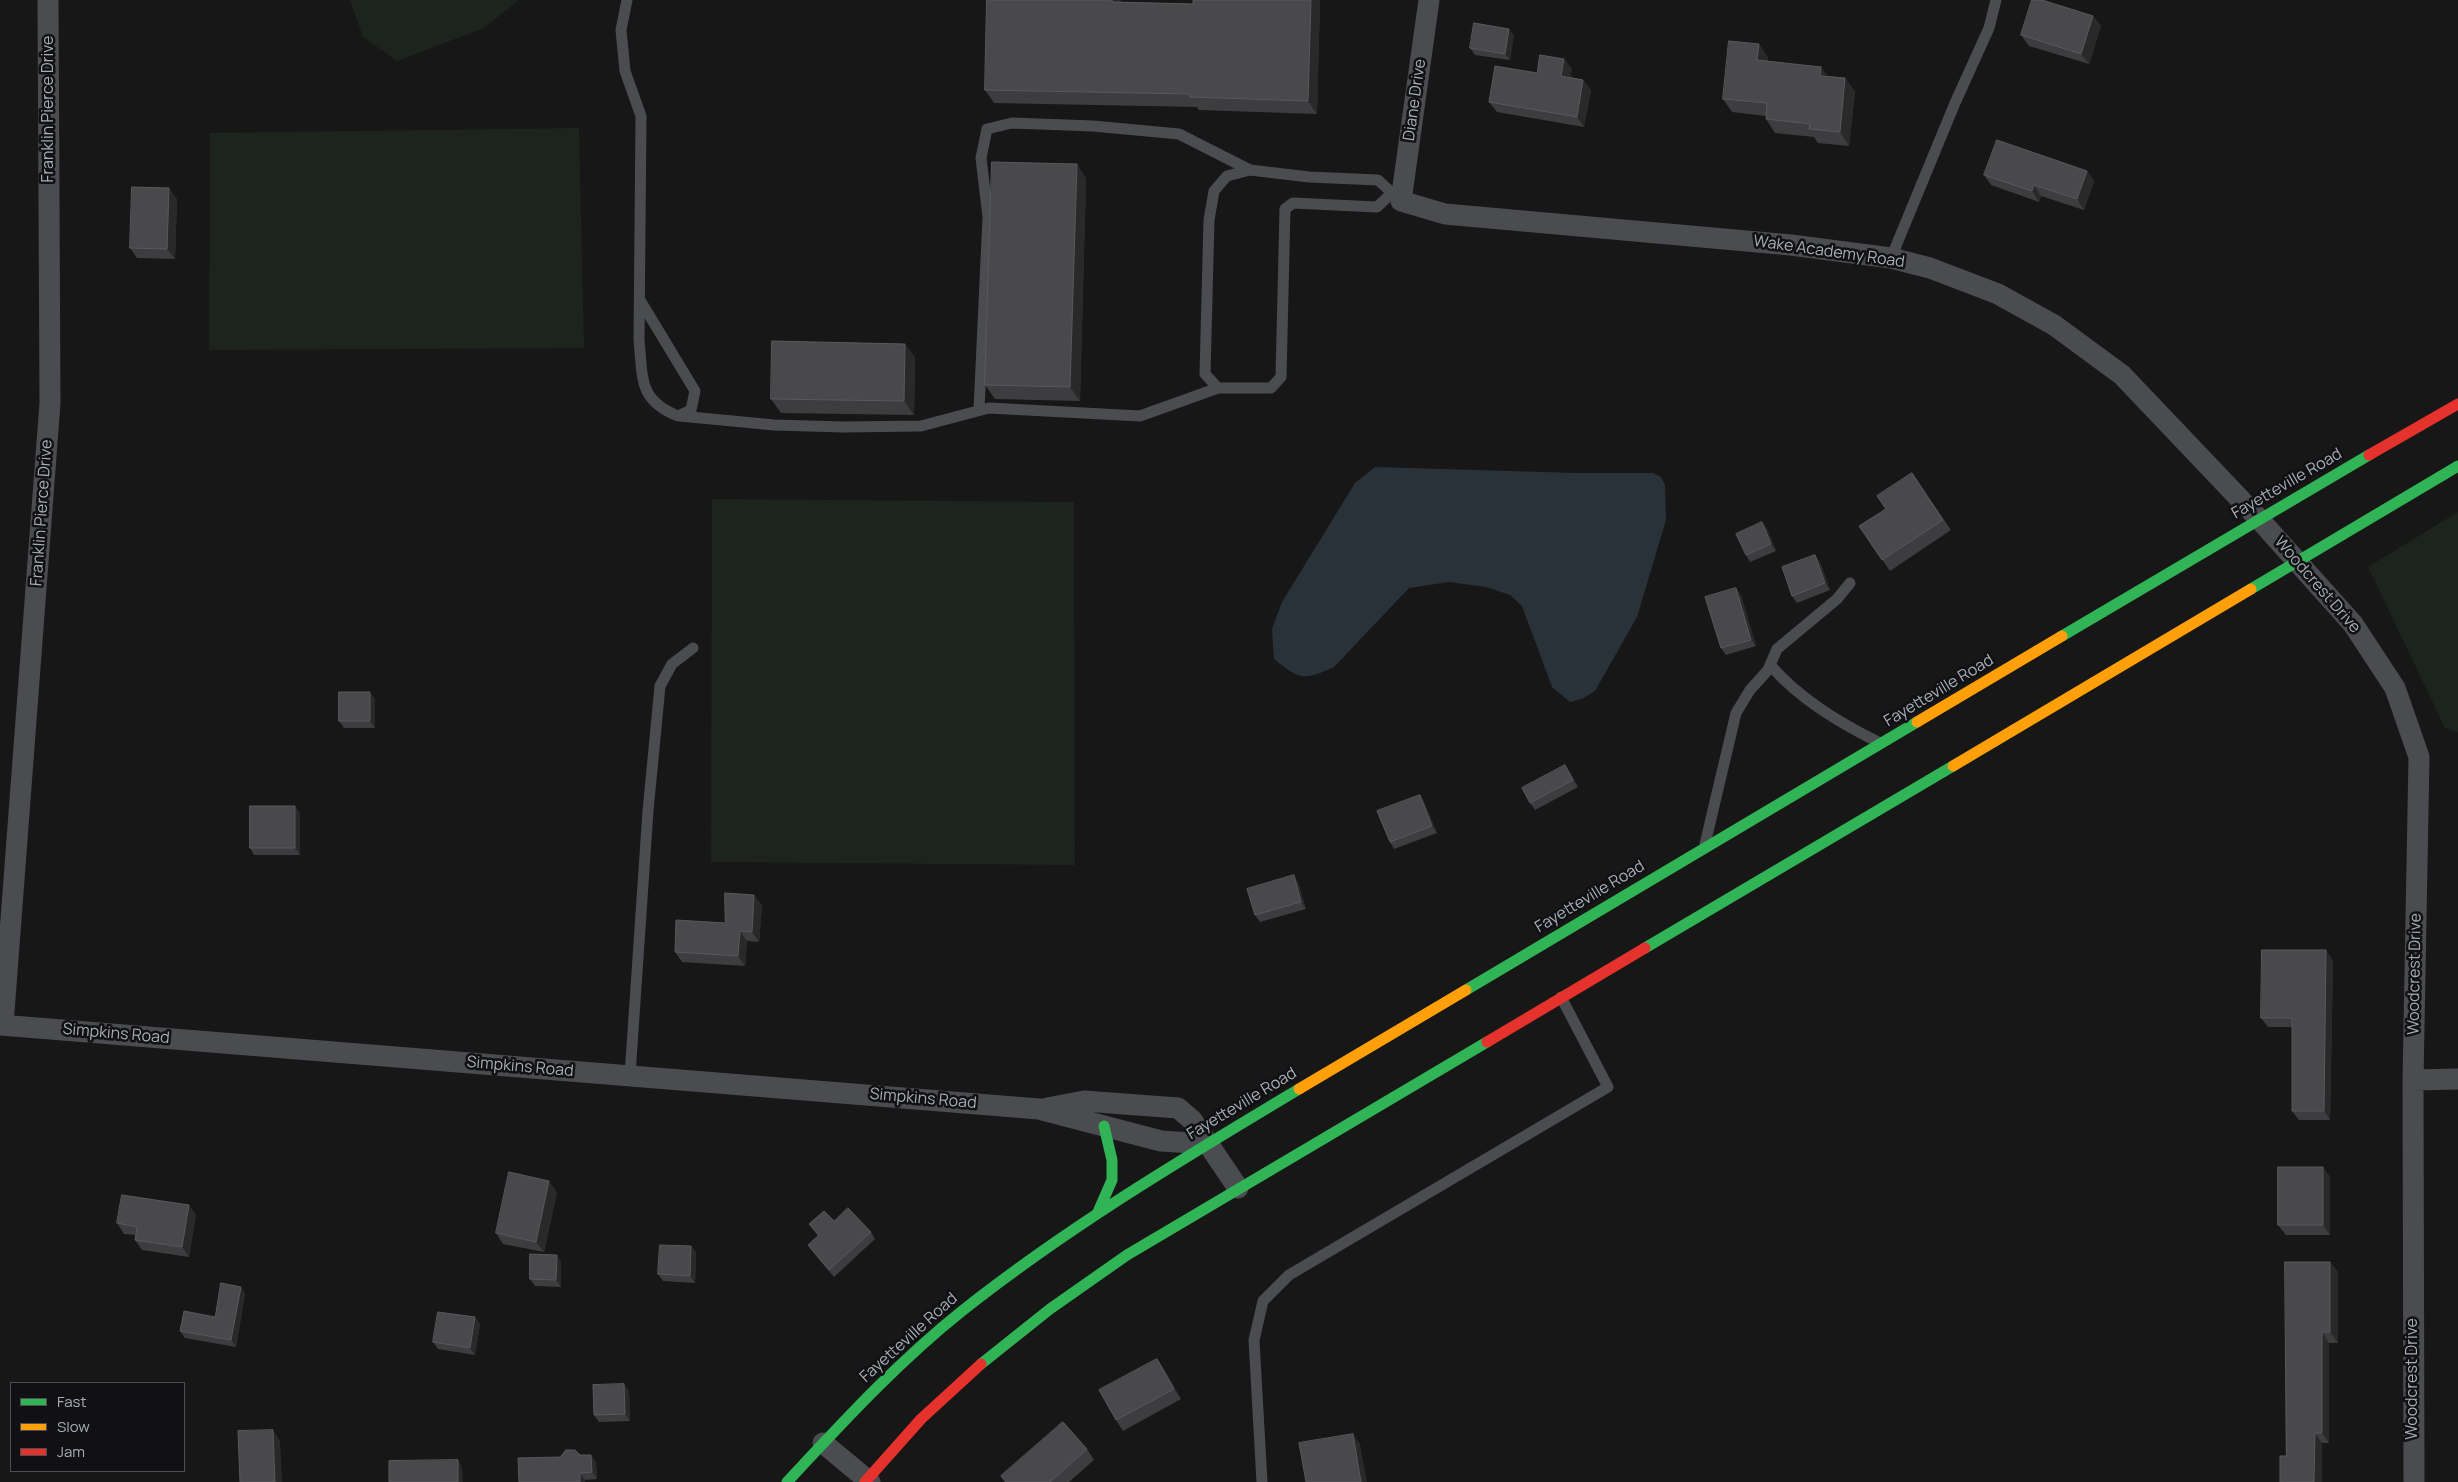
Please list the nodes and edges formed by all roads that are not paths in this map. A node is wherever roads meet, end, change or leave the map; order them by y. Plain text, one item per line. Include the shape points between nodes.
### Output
1 (48, 0) edge
2 (627, 0) edge
3 (1429, 0) edge
4 (1996, 0) edge
5 (1250, 170) junction
6 (1396, 197) junction
7 (1891, 258) junction
8 (640, 300) junction
9 (1218, 388) junction
10 (2458, 404) edge
11 (979, 410) junction
12 (678, 416) junction
13 (2458, 466) edge
14 (2259, 519) junction
15 (2298, 562) junction
16 (1850, 583) dead end
17 (693, 648) dead end
18 (1770, 665) junction
19 (1881, 744) junction
20 (1704, 848) junction
21 (1562, 997) junction
22 (2, 1025) edge
23 (630, 1076) junction
24 (2458, 1079) edge
25 (2413, 1080) junction
26 (1039, 1109) junction
27 (1104, 1126) junction
28 (1208, 1144) junction
29 (1238, 1188) junction
30 (1098, 1212) junction
31 (823, 1444) junction
32 (868, 1481) edge
33 (787, 1482) edge
34 (1262, 1482) edge
35 (2414, 1482) edge

1 - 22 street, Franklin Pierce Drive via 50,403
2 - 8 lane via 621,30 624,63 641,116
3 - 6 street, Diane Drive
4 - 7 lane via 1989,28
5 - 6 lane via 1378,180
5 - 9 lane via 1227,176 1214,191 1208,220 1205,374
5 - 11 lane via 1179,134 1012,123 987,129 981,158 988,217
6 - 7 street, Wake Academy Road via 1445,214 1791,245
6 - 9 lane via 1377,207 1293,203 1285,209 1281,377 1271,388
7 - 14 street, Wake Academy Road via 1930,268 1998,294 2054,325 2122,375
8 - 12 lane via 641,365 648,395 661,409
8 - 12 lane via 695,391 691,410
9 - 11 lane via 1140,416
10 - 14 highway, Fayetteville Road
11 - 12 lane via 921,426 782,425
13 - 15 highway
14 - 15 street, Woodcrest Drive
14 - 19 highway, Fayetteville Road
15 - 21 highway
15 - 25 street, Woodcrest Drive via 2353,624 2395,688 2419,757
16 - 18 lane via 1837,599 1777,649
17 - 23 lane via 672,664 660,686
18 - 19 lane via 1789,686 1849,727
18 - 20 lane via 1736,713
19 - 20 highway, Fayetteville Road
20 - 28 highway, Fayetteville Road
21 - 29 highway
21 - 34 lane via 1608,1087 1289,1276 1263,1301 1254,1340
22 - 23 street, Simpkins Road
23 - 26 street, Simpkins Road
24 - 25 street
25 - 35 street, Woodcrest Drive
26 - 27 street, Simpkins Road
26 - 28 street, Simpkins Road via 1084,1101 1178,1108 1192,1120
27 - 28 street, Simpkins Road via 1161,1141
27 - 30 highway via 1112,1160 1112,1180
28 - 29 street, Simpkins Road
28 - 30 highway, Fayetteville Road
29 - 32 highway via 1127,1255 1062,1299 928,1412
30 - 31 highway, Fayetteville Road via 962,1311 878,1385
31 - 32 street
31 - 33 highway, Fayetteville Road

